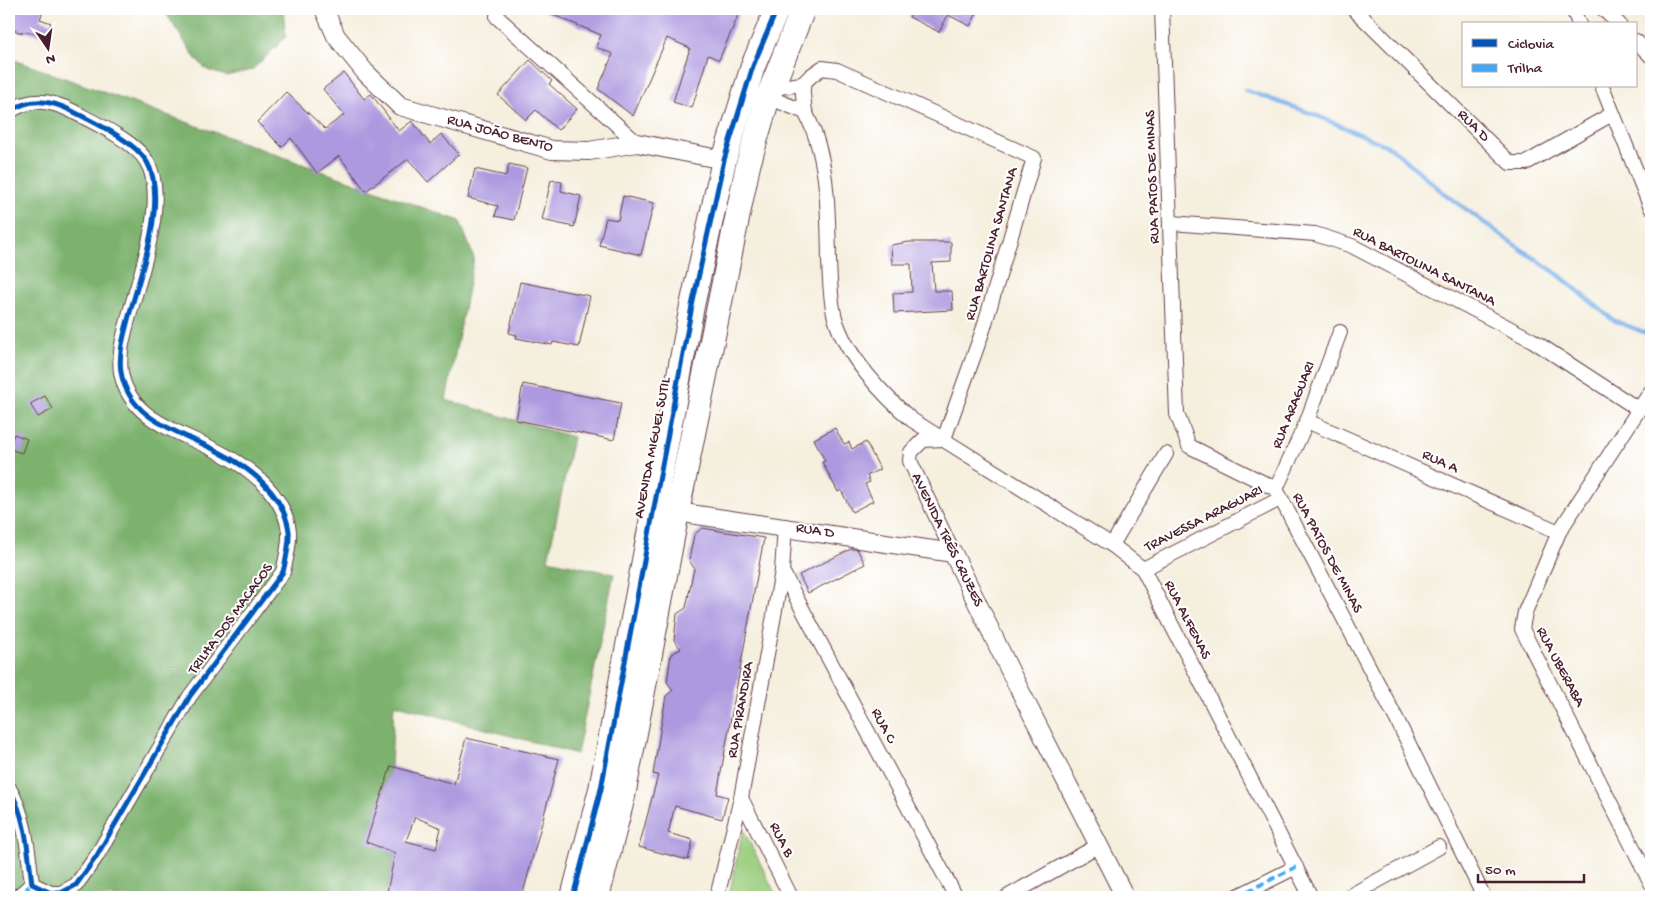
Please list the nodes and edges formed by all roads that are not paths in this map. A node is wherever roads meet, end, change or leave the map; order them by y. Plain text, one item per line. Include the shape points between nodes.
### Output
1 (324, 9) edge
2 (498, 9) edge
3 (777, 9) edge
4 (804, 9) edge
5 (1162, 9) edge
6 (1354, 9) edge
7 (1573, 9) edge
8 (1603, 9) edge
9 (1578, 22) edge
10 (1617, 22) edge
11 (1638, 43) edge
12 (1651, 56) edge
13 (802, 84) junction
14 (1603, 88) edge
15 (770, 93) junction
16 (9, 112) edge
17 (805, 112) junction
18 (1612, 114) junction
19 (637, 143) junction
20 (724, 160) junction
21 (1651, 208) edge
22 (1172, 223) junction
23 (1340, 332) dead end
24 (1651, 391) edge
25 (1638, 409) junction
26 (1307, 421) junction
27 (944, 439) junction
28 (1166, 454) dead end
29 (1278, 494) junction
30 (677, 512) junction
31 (785, 526) junction
32 (1559, 532) junction
33 (1112, 545) junction
34 (953, 552) junction
35 (1143, 569) junction
36 (782, 571) junction
37 (9, 788) edge
38 (741, 798) junction
39 (1099, 845) junction
40 (1439, 847) dead end
41 (1296, 868) junction
42 (1651, 883) edge
43 (32, 884) junction
44 (17, 897) edge
45 (573, 897) edge
46 (597, 897) edge
47 (717, 897) edge
48 (791, 897) edge
49 (956, 897) edge
50 (1007, 897) edge
51 (1125, 897) edge
52 (1236, 897) edge
53 (1311, 897) edge
54 (1348, 897) edge
55 (1484, 897) edge

1 - 19 street, RUA JOÃO BENTO via 336,36 365,72 400,106 552,150 589,151
2 - 19 street via 497,17
3 - 20 highway, AVENIDA MIGUEL SUTIL via 753,66
4 - 15 highway
5 - 22 street, RUA PATOS DE MINAS
6 - 18 street, RUA D via 1510,163 1526,163
7 - 9 street
8 - 10 street
11 - 12 street
13 - 15 street
13 - 17 street
13 - 27 street, RUA BARTOLINA SANTANA via 822,68 837,70 1034,158 984,330
14 - 18 street
15 - 17 street
15 - 30 highway via 748,165
16 - 43 street, TRILHA DOS MACACOS via 20,104 42,101 57,104 128,143 146,160 156,193 149,238 121,349 121,372 126,389 148,416 163,427 243,465 266,486 281,506 289,531 283,572 190,696 96,857 76,885 61,893 51,893
17 - 27 street via 815,130 827,189 830,281 835,318 861,365 890,402
18 - 21 street
19 - 20 street, RUA JOÃO BENTO
20 - 45 highway, AVENIDA MIGUEL SUTIL via 692,306 601,789
22 - 25 street, RUA BARTOLINA SANTANA via 1315,234 1352,246 1532,340
22 - 29 street, RUA PATOS DE MINAS via 1177,414 1189,446
23 - 26 street, RUA ARAGUARI
24 - 25 street, RUA UBERABA
25 - 32 street, RUA UBERABA
26 - 29 street, RUA ARAGUARI
26 - 32 street, RUA A
27 - 33 street, RUA ALFENAS
27 - 34 street, AVENIDA TRÊS CRUZES via 923,440 911,452 910,461
28 - 33 street
29 - 35 street, TRAVESSA ARAGUARI
29 - 55 street, RUA PATOS DE MINAS via 1398,722
30 - 31 street, RUA D
30 - 46 highway via 624,796
31 - 34 street, RUA D
31 - 36 street, RUA PIRANDIRA
32 - 42 street, RUA UBERABA via 1525,612 1522,629
33 - 35 street, RUA ALFENAS
34 - 39 street, AVENIDA TRÊS CRUZES
35 - 41 street, RUA ALFENAS
36 - 38 street, RUA PIRANDIRA
36 - 49 street, RUA C
37 - 43 street via 19,804
38 - 47 street, RUA PIRANDIRA
38 - 48 street, RUA B
39 - 50 street
39 - 51 street, AVENIDA TRÊS CRUZES
40 - 54 street
41 - 52 street
41 - 53 street, RUA ALFENAS
43 - 44 street

